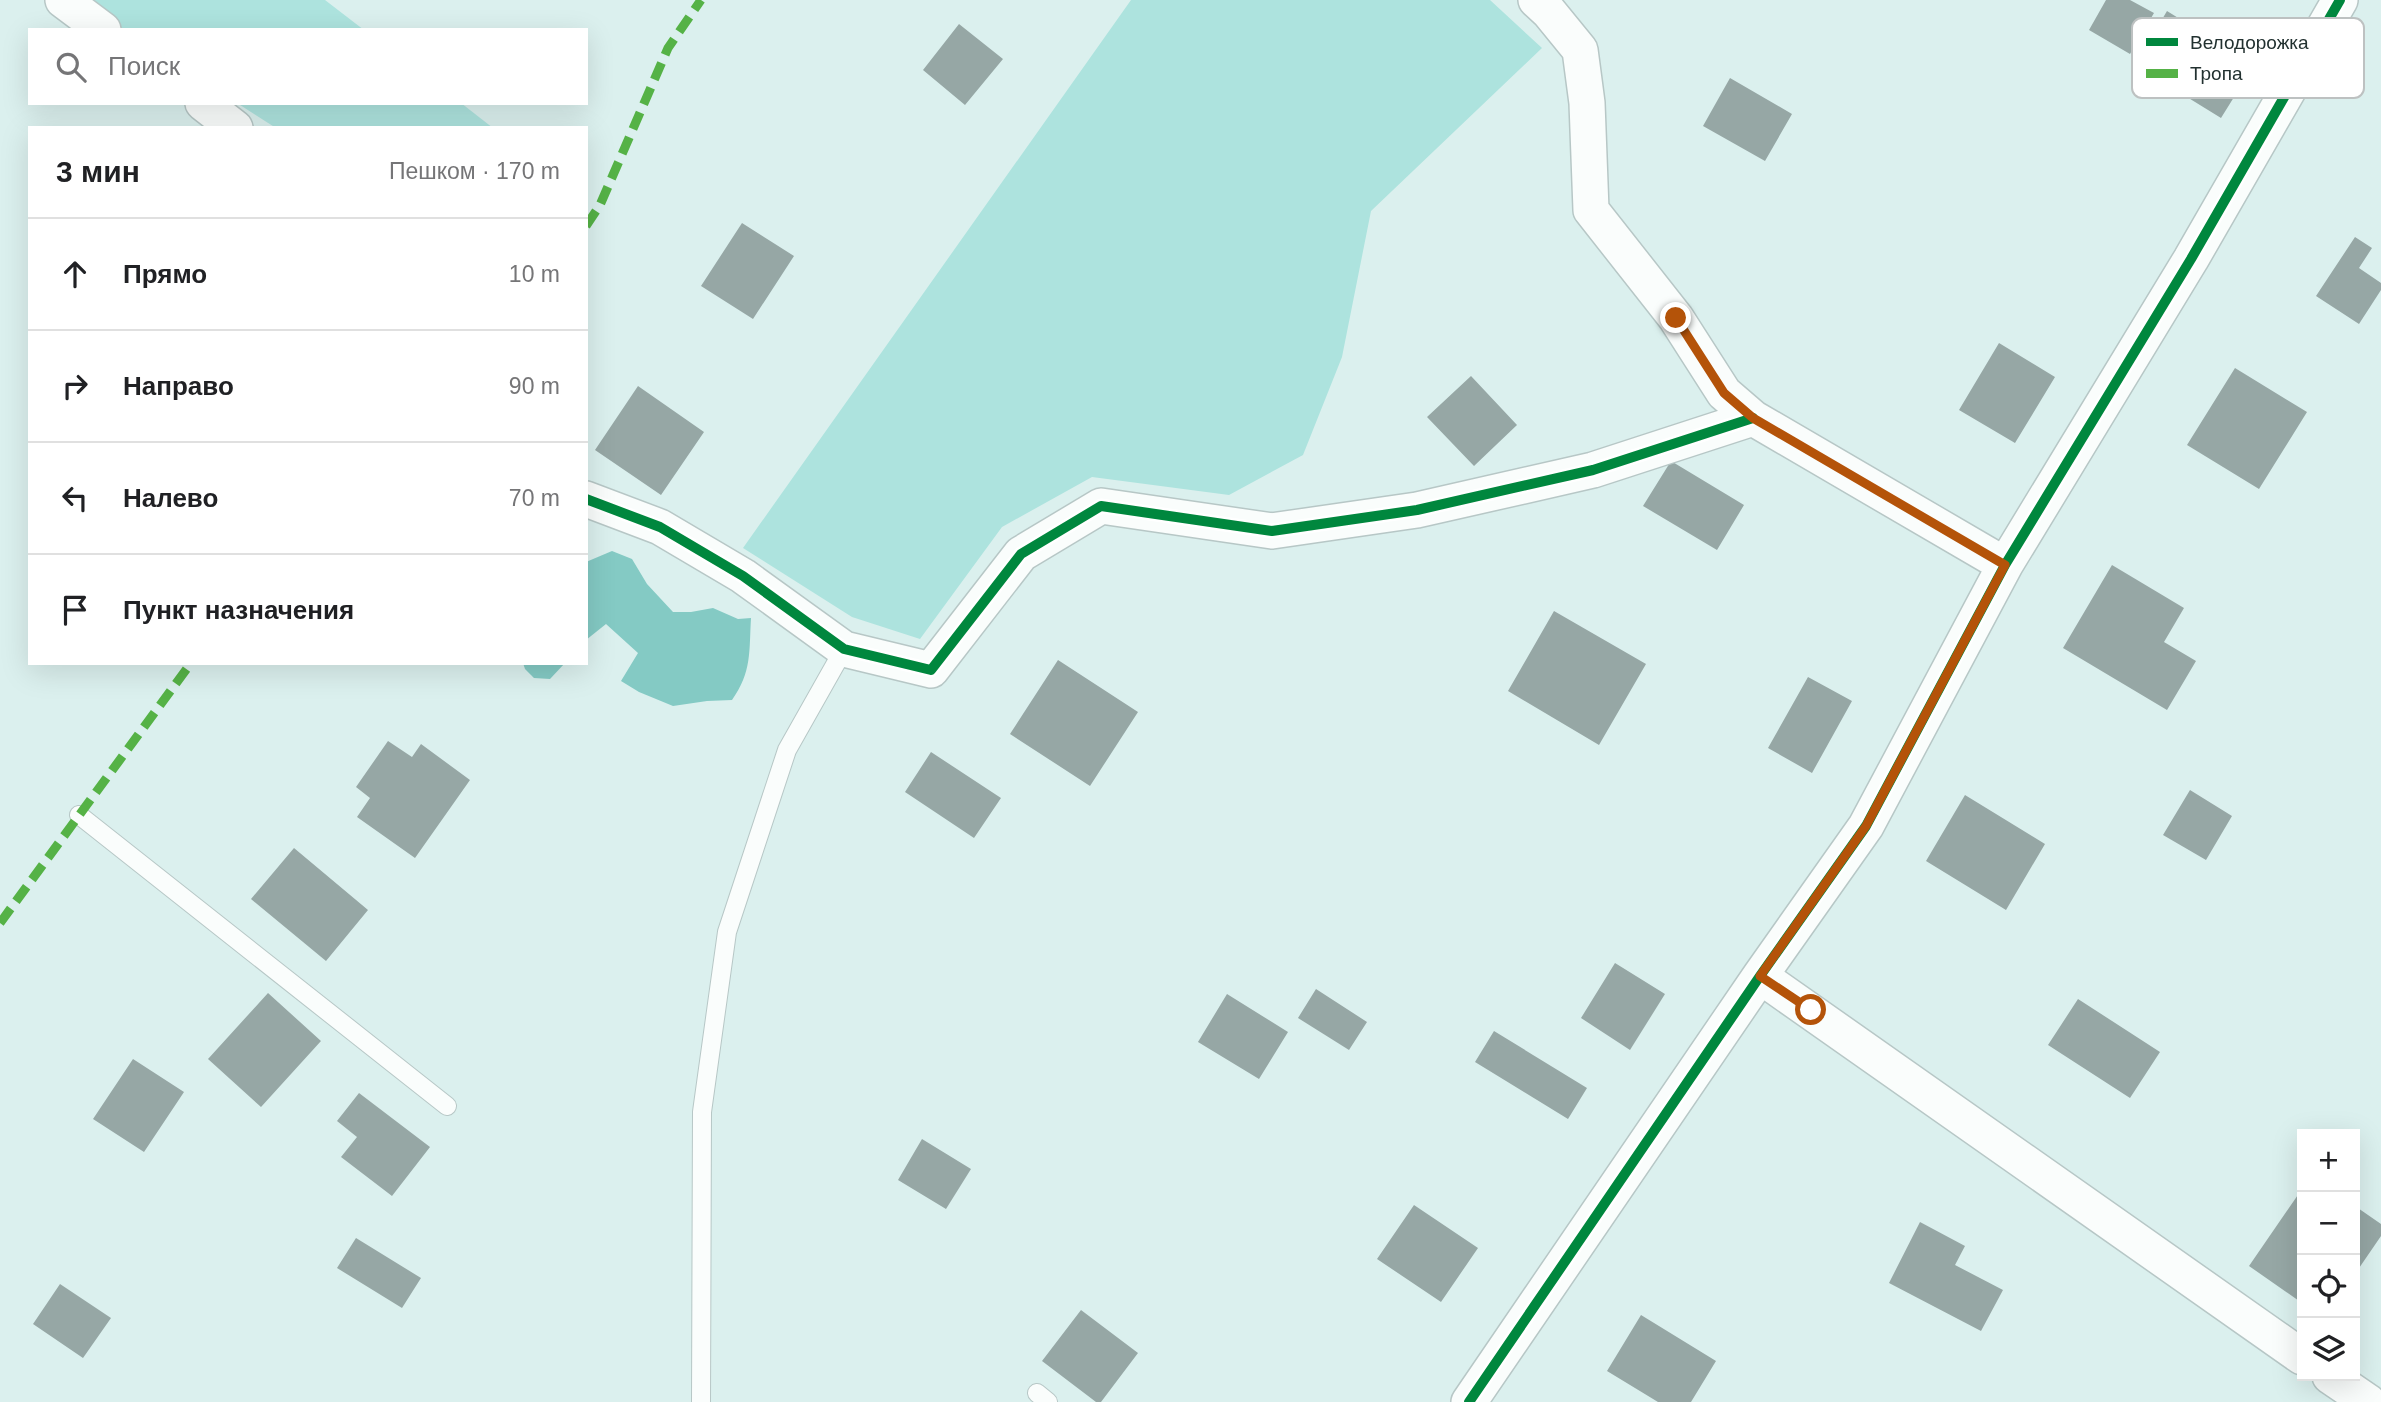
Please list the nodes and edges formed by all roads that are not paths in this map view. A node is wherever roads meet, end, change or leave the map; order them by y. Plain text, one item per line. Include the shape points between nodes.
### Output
1 (62, 0) edge
2 (1536, 0) edge
3 (2340, 0) edge
4 (2330, 18) edge
5 (100, 28) edge
6 (2284, 98) edge
7 (206, 105) edge
8 (233, 126) edge
9 (1753, 418) junction
10 (588, 500) edge
11 (2005, 565) junction
12 (844, 649) junction
13 (79, 815) dead end
14 (1760, 976) junction
15 (447, 1106) dead end
16 (2297, 1353) edge
17 (2337, 1381) edge
18 (701, 1402) edge
19 (1469, 1402) edge
20 (2368, 1402) edge

1 - 5 street
2 - 9 street via 1580,50 1591,210 1676,318 1724,393
3 - 4 street
6 - 11 street
7 - 8 street
9 - 11 street
9 - 12 street via 1593,470 1417,510 1272,531 1101,506 1021,554 931,670
10 - 12 street via 660,527 743,576
11 - 14 street via 1866,826
12 - 18 lane via 787,750 727,932 702,1112
13 - 15 lane
14 - 16 street
14 - 19 street
17 - 20 street

